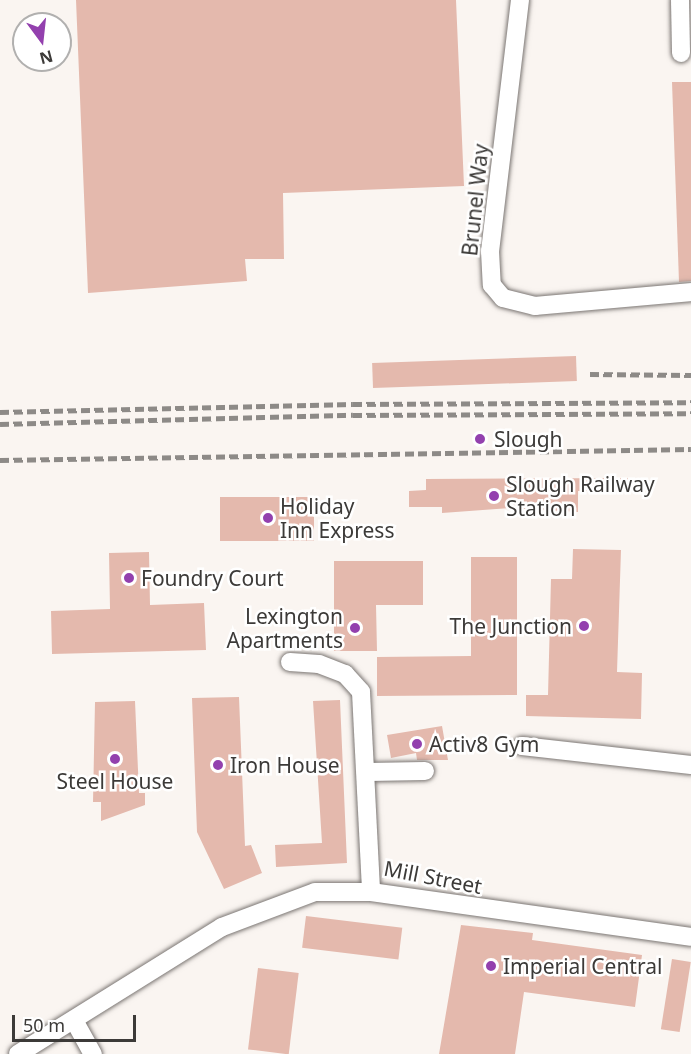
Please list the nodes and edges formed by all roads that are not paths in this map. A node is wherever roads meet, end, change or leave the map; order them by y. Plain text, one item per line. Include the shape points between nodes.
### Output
1 (513, 0) edge
2 (520, 0) edge
3 (680, 0) edge
4 (516, 21) junction
5 (681, 53) dead end
6 (691, 291) edge
7 (290, 662) dead end
8 (522, 746) dead end
9 (691, 765) edge
10 (426, 771) dead end
11 (368, 772) junction
12 (371, 892) junction
13 (691, 937) edge
14 (75, 1022) junction
15 (18, 1054) edge
16 (93, 1054) edge

1 - 4 street, Brunel Way
2 - 4 street, Brunel Way
3 - 5 street
4 - 6 street, Brunel Way via 490,251 492,285 514,304 535,306
7 - 11 street, Mill Street via 319,664 345,674 361,692
8 - 9 street
10 - 11 street
11 - 12 street, Mill Street
12 - 13 street, Mill Street
12 - 14 street via 315,892 250,914 222,927
14 - 15 street
14 - 16 street

